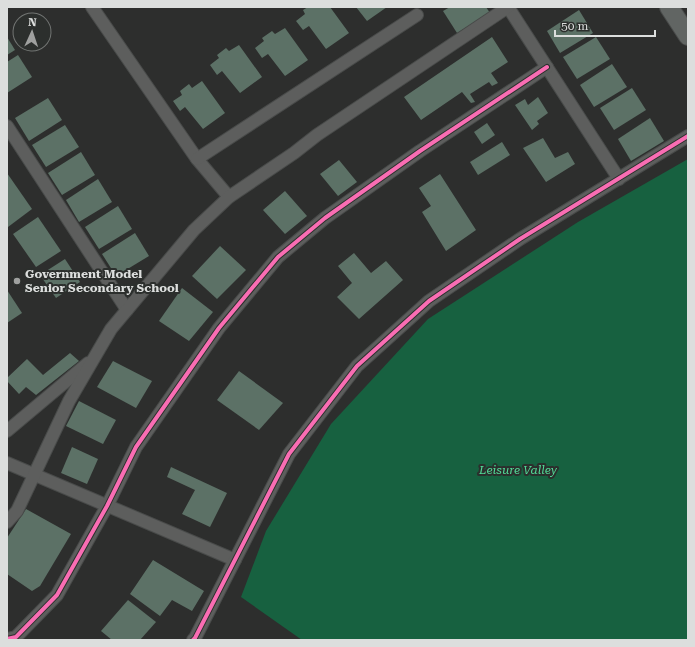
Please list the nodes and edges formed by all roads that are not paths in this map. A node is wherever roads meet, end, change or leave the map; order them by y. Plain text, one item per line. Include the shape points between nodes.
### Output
1 (92, 7) edge
2 (508, 7) edge
3 (669, 7) edge
4 (417, 15) dead end
5 (688, 36) edge
6 (547, 67) junction
7 (7, 126) edge
8 (688, 136) edge
9 (197, 159) junction
10 (619, 179) junction
11 (229, 197) junction
12 (127, 310) junction
13 (95, 357) junction
14 (7, 431) edge
15 (7, 463) edge
16 (34, 475) junction
17 (107, 506) junction
18 (7, 522) edge
19 (235, 560) junction
20 (7, 639) edge
21 (193, 640) edge

1 - 9 street
2 - 6 street
2 - 11 street
3 - 5 main road
4 - 9 street
6 - 10 street
6 - 17 street via 324,218 278,257 219,328 136,447
7 - 12 street
8 - 10 street
9 - 11 street
10 - 19 street via 520,239 429,301 357,366 289,454
11 - 12 street via 194,230
12 - 13 street via 111,329
13 - 14 street
13 - 16 street via 69,401
15 - 16 street
16 - 17 street
16 - 18 street via 17,511
17 - 19 street
17 - 20 street via 57,595 16,636
19 - 21 street

